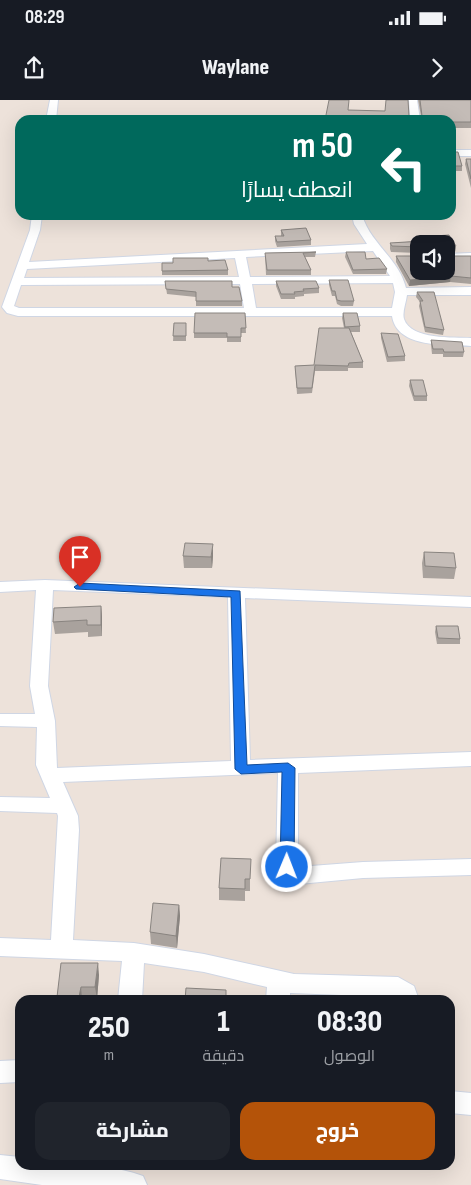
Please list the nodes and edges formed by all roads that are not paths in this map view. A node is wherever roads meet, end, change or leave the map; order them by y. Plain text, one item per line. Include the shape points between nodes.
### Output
1 (54, 100) edge
2 (413, 100) edge
3 (53, 115) edge
4 (414, 115) edge
5 (456, 153) edge
6 (471, 153) edge
7 (36, 220) edge
8 (360, 220) edge
9 (376, 247) junction
10 (240, 253) junction
11 (455, 256) edge
12 (471, 256) edge
13 (386, 257) junction
14 (402, 257) edge
15 (22, 266) junction
16 (396, 279) junction
17 (247, 280) junction
18 (17, 282) junction
19 (471, 291) edge
20 (401, 292) junction
21 (397, 312) junction
22 (251, 313) junction
23 (471, 342) edge
24 (45, 585) junction
25 (0, 587) edge
26 (236, 594) junction
27 (471, 602) edge
28 (0, 720) edge
29 (46, 721) junction
30 (471, 759) edge
31 (288, 768) junction
32 (241, 769) junction
33 (48, 775) junction
34 (0, 804) edge
35 (63, 806) junction
36 (471, 867) edge
37 (0, 947) edge
38 (62, 950) junction
39 (134, 952) junction
40 (279, 991) edge
41 (130, 995) edge
42 (406, 995) edge
43 (15, 1070) edge
44 (0, 1072) edge
45 (455, 1102) edge
46 (471, 1104) edge
47 (0, 1167) edge
48 (15, 1168) edge
49 (65, 1170) edge
50 (108, 1172) edge
51 (134, 1185) edge

1 - 3 street
2 - 4 street
5 - 6 street
7 - 15 street
8 - 9 street
9 - 10 street
9 - 13 street
10 - 15 street
10 - 17 street
11 - 12 street
13 - 14 street
13 - 16 street
15 - 18 street
16 - 17 street
16 - 20 street
17 - 18 street
17 - 22 street
18 - 22 street via 8,307 18,312
19 - 20 street
20 - 21 street
21 - 22 street
21 - 23 street via 398,322 413,335
24 - 25 street
24 - 26 street
24 - 29 street via 39,686
26 - 27 street
26 - 32 street
28 - 29 street
29 - 33 street
30 - 31 street
31 - 32 street
31 - 36 street via 287,867 290,874
32 - 33 street
33 - 35 street
34 - 35 street
35 - 38 street via 69,830
37 - 38 street
38 - 39 street
39 - 40 street via 204,963
39 - 41 street
40 - 42 street via 311,986 398,987
43 - 44 street
45 - 46 street
47 - 48 street
49 - 50 street
50 - 51 street

